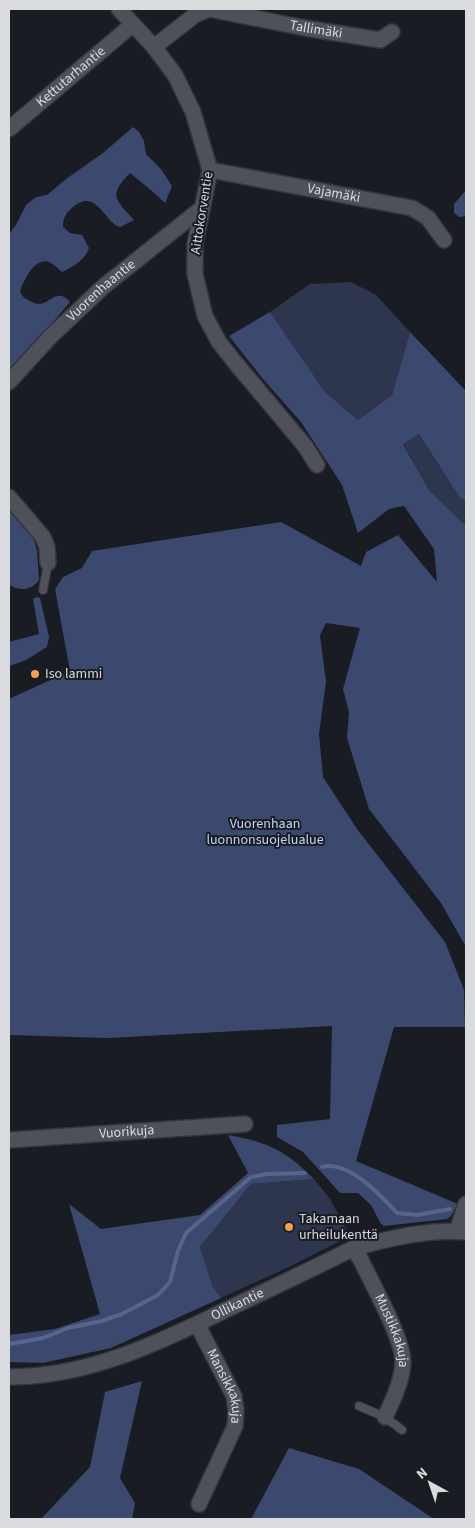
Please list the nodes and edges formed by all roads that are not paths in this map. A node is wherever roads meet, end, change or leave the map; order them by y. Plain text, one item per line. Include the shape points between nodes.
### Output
1 (119, 9) edge
2 (209, 9) edge
3 (132, 25) junction
4 (392, 32) dead end
5 (154, 47) junction
6 (9, 129) edge
7 (210, 170) junction
8 (202, 208) junction
9 (444, 240) dead end
10 (9, 382) edge
11 (317, 465) dead end
12 (9, 497) edge
13 (48, 563) joint
14 (44, 590) dead end
15 (245, 1124) dead end
16 (9, 1140) edge
17 (466, 1204) edge
18 (462, 1232) edge
19 (352, 1249) junction
20 (197, 1324) junction
21 (9, 1377) edge
22 (359, 1406) dead end
23 (385, 1417) junction
24 (402, 1430) dead end
25 (199, 1504) dead end

1 - 3 street, Aittokorventie
2 - 4 street, Tallimäki via 380,40
2 - 5 street, Tallimäki via 195,15
3 - 5 street, Aittokorventie
3 - 6 street, Kettutarhantie
5 - 7 street, Aittokorventie via 184,92
7 - 8 street, Aittokorventie
7 - 9 street, Vajamäki via 412,208 428,218
8 - 10 street, Vuorenhaantie via 103,287 50,337
8 - 11 street, Aittokorventie via 194,260 205,316 228,354 305,446
12 - 13 street via 44,537
13 - 14 lane
15 - 16 street, Vuorikuja
17 - 18 street
18 - 19 street, Ollikantie via 404,1236
19 - 20 street, Ollikantie
19 - 23 street, Mustikkakuja via 360,1258 397,1335 403,1361 398,1389
20 - 21 street, Ollikantie via 96,1365 48,1376
20 - 25 street, Mansikkakuja via 234,1396 236,1410 235,1426
22 - 23 lane
23 - 24 lane

